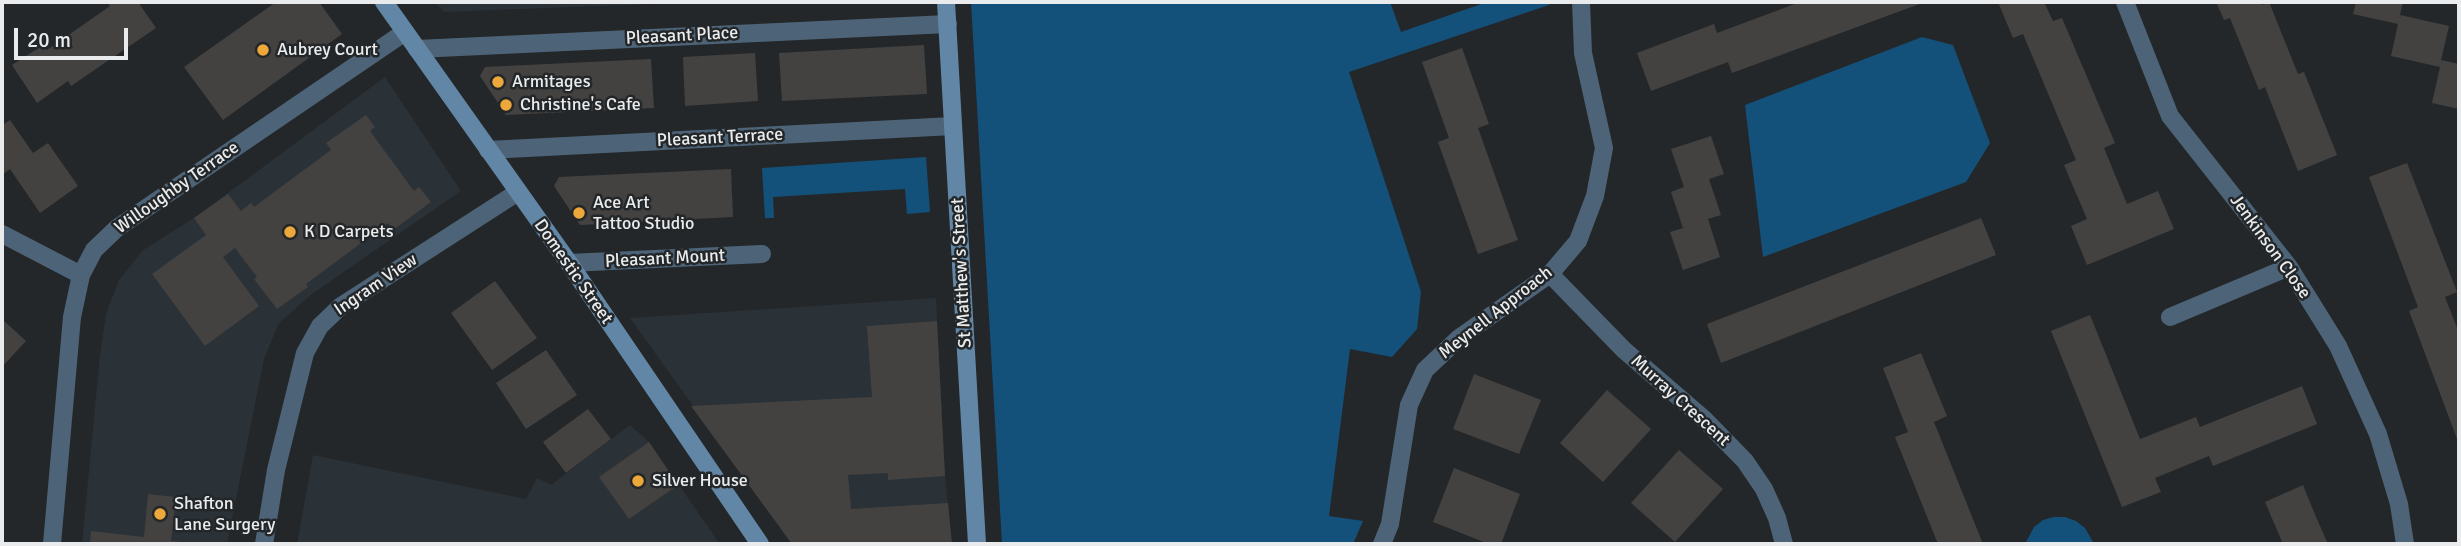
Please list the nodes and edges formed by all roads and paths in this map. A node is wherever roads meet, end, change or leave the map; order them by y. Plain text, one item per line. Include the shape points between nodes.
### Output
1 (384, 2) edge
2 (946, 2) edge
3 (1581, 2) edge
4 (2125, 2) edge
5 (948, 24) junction
6 (405, 32) junction
7 (417, 48) junction
8 (953, 126) junction
9 (488, 150) junction
10 (518, 192) junction
11 (2, 234) edge
12 (762, 254) dead end
13 (569, 264) junction
14 (2289, 267) junction
15 (1550, 274) junction
16 (81, 275) junction
17 (2170, 317) dead end
18 (52, 544) edge
19 (264, 544) edge
20 (760, 544) edge
21 (977, 544) edge
22 (1382, 544) edge
23 (1784, 544) edge
24 (2405, 544) edge

1 - 6 street, Domestic Street
2 - 5 street, St Matthew's Street
3 - 15 street, Meynell Approach via 1583,53 1604,148 1595,196 1578,242
4 - 14 street, Jenkinson Close via 2170,116
5 - 7 street, Pleasant Place
5 - 8 street, St Matthew's Street
6 - 7 street, Domestic Street
6 - 16 street, Willoughby Terrace via 117,228 94,250
7 - 9 street, Domestic Street
8 - 9 street, Pleasant Terrace
8 - 21 street, St Matthew's Street
9 - 10 street, Domestic Street
10 - 13 street, Domestic Street
10 - 19 street, Ingram View via 341,306 320,326 305,353 276,470
11 - 16 street
12 - 13 street, Pleasant Mount
13 - 20 street, Domestic Street
14 - 17 street
14 - 24 street, Jenkinson Close via 2338,346 2378,435 2399,504
15 - 22 street, Meynell Approach via 1459,338 1425,370 1409,405 1390,524
15 - 23 street, Murray Crescent via 1624,350 1745,461 1764,489
16 - 18 street, Willoughby Terrace via 72,317

